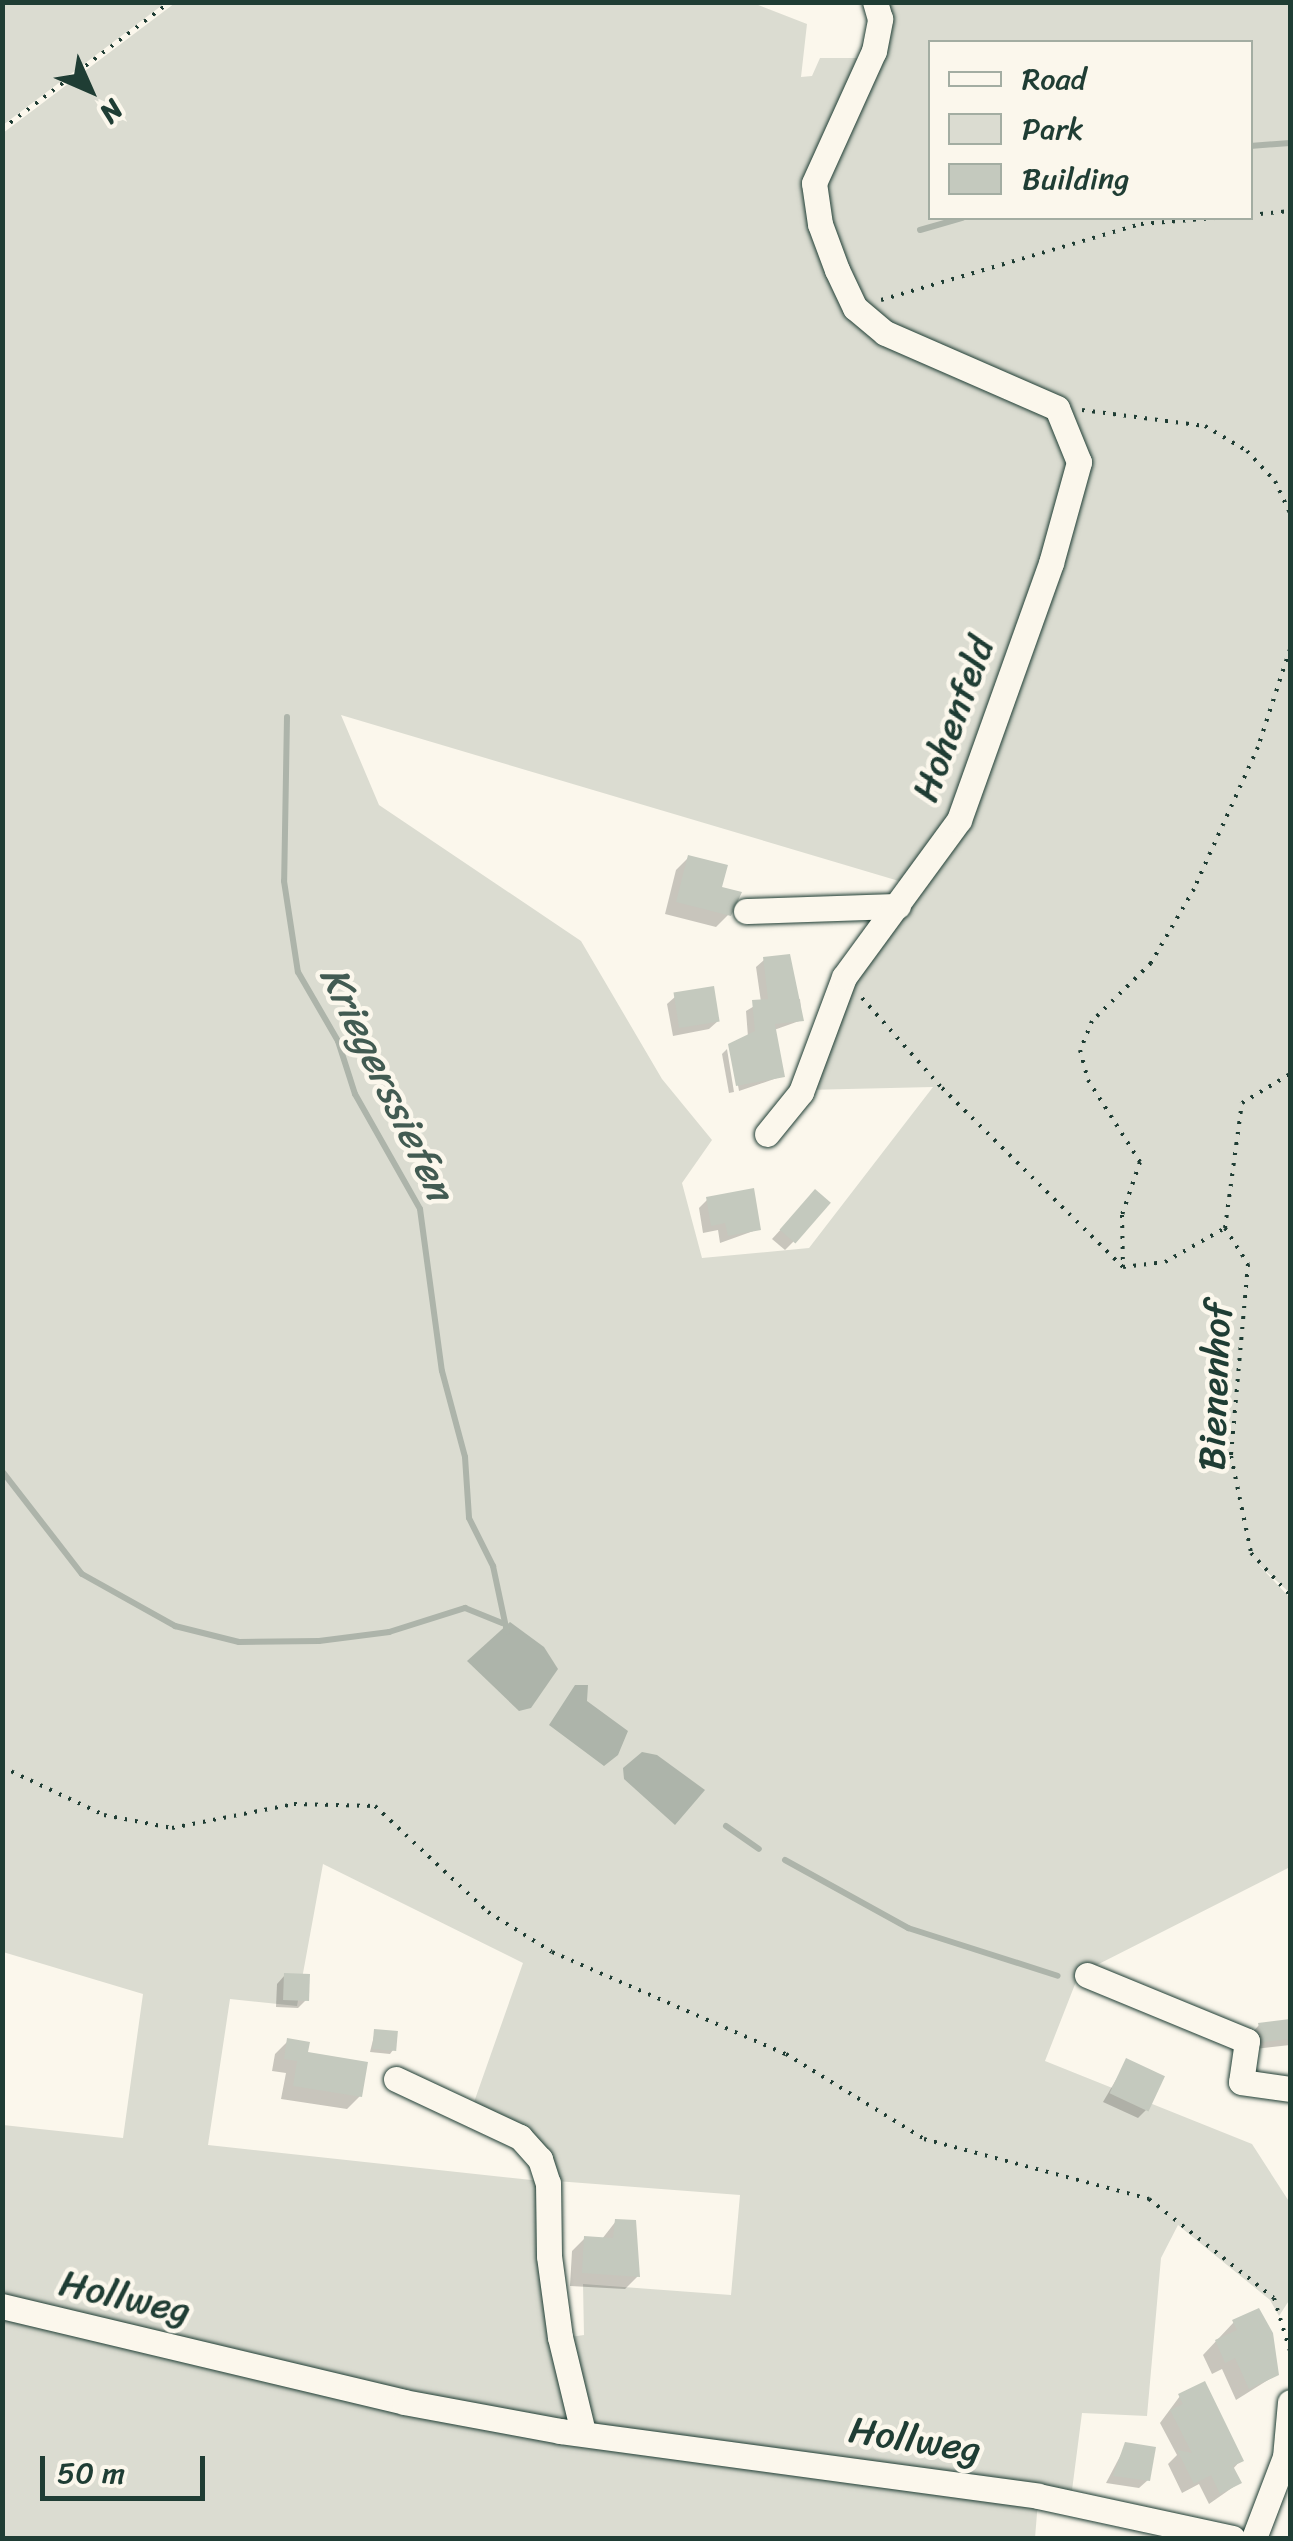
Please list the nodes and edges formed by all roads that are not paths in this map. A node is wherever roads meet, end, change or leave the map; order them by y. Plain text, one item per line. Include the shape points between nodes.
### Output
1 (875, 2) edge
2 (898, 906) junction
3 (746, 911) dead end
4 (767, 1134) dead end
5 (1087, 1975) dead end
6 (396, 2079) dead end
7 (1290, 2090) edge
8 (2, 2306) edge
9 (1290, 2402) edge
10 (583, 2432) junction
11 (1233, 2538) edge
12 (1254, 2538) edge

1 - 2 street, Hohenfeld via 880,19 874,51 814,184 820,224 855,308 918,352 1058,408 1079,462 960,820
2 - 3 street
2 - 4 street, Hohenfeld via 844,978 801,1092
5 - 7 street via 1246,2041 1241,2082
6 - 10 street via 520,2138 540,2159 548,2183 560,2338
8 - 10 street, Hollweg via 404,2402
9 - 12 street via 1285,2457
10 - 11 street, Hollweg via 1038,2496

